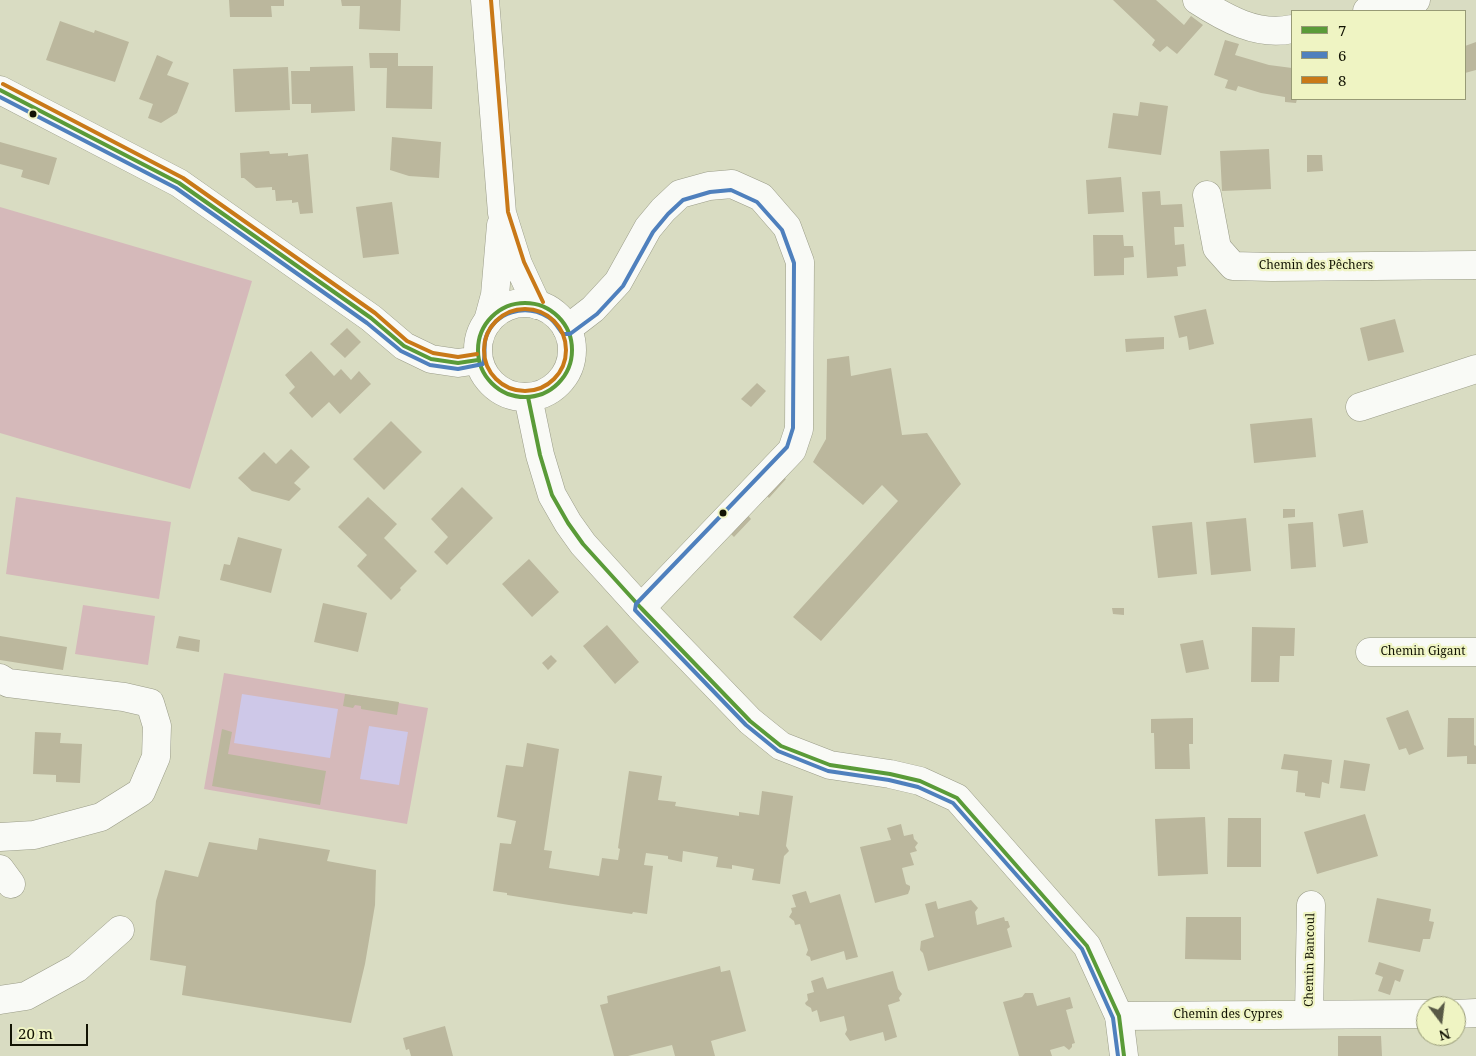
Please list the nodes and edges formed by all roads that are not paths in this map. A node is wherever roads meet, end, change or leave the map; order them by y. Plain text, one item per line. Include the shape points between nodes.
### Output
1 (485, 0) edge
2 (1197, 0) edge
3 (1416, 0) edge
4 (1371, 10) edge
5 (1291, 29) edge
6 (0, 90) edge
7 (1207, 196) dead end
8 (502, 214) junction
9 (1476, 265) edge
10 (537, 305) junction
11 (488, 321) junction
12 (567, 329) junction
13 (478, 360) junction
14 (1476, 369) edge
15 (528, 397) junction
16 (1360, 408) dead end
17 (641, 608) junction
18 (1370, 652) dead end
19 (1476, 652) edge
20 (0, 678) edge
21 (0, 837) edge
22 (1311, 905) dead end
23 (120, 930) dead end
24 (0, 1000) edge
25 (1309, 1014) junction
26 (1416, 1014) edge
27 (1119, 1016) junction
28 (1124, 1056) edge

1 - 8 street
2 - 5 street via 1222,16 1256,29
3 - 4 street
6 - 13 street via 179,183 371,318 404,346 431,359 458,363
7 - 9 street, Chemin des Pêchers via 1217,248 1233,266
8 - 10 street via 518,264
8 - 11 street via 495,295
10 - 11 street via 510,305
10 - 12 street via 560,318
11 - 13 street via 481,333
12 - 15 street via 572,354 563,378 542,394
12 - 17 street via 593,309 618,282 648,228 680,194 732,184 761,197 787,227 800,262 798,429 792,450
13 - 15 street via 491,383 502,392
14 - 16 street
15 - 17 street via 552,495 583,544
17 - 27 street via 750,721 781,746 830,765 920,782 957,798 1087,946
18 - 19 street, Chemin Gigant
20 - 21 street via 8,683 124,696 150,703 157,726 156,757 140,792 101,817 34,835
22 - 25 street, Chemin Bancoul
23 - 24 street via 77,968 26,996
25 - 26 street, Chemin des Cypres
25 - 27 street, Chemin des Cypres
27 - 28 street

